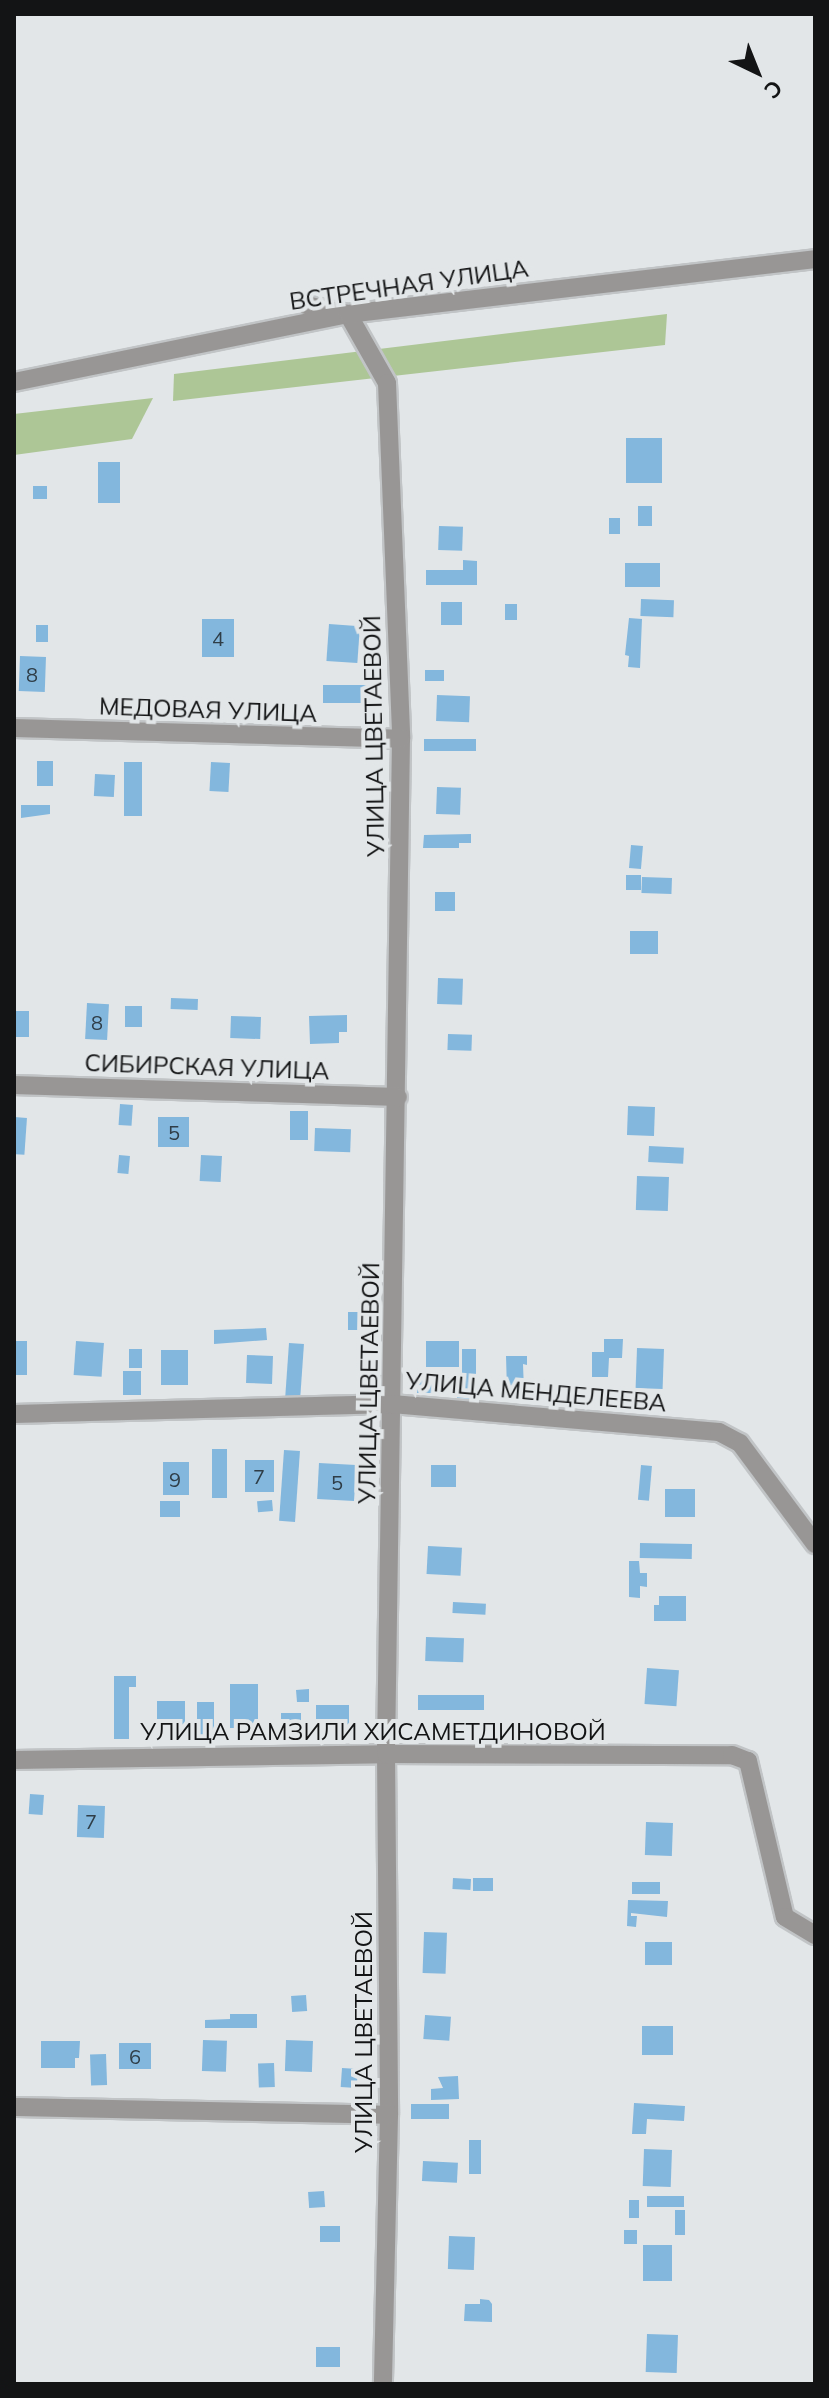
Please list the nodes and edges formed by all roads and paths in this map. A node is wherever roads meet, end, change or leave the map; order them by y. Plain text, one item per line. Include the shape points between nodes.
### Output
1 (815, 259) edge
2 (306, 305) dead end
3 (348, 314) junction
4 (14, 382) edge
5 (14, 728) edge
6 (401, 739) junction
7 (14, 1085) edge
8 (398, 1097) junction
9 (392, 1404) junction
10 (14, 1414) edge
11 (815, 1544) edge
12 (386, 1754) junction
13 (14, 1760) edge
14 (815, 1935) edge
15 (14, 2107) edge
16 (389, 2115) junction
17 (383, 2384) edge

1 - 3 street, ВСТРЕЧНАЯ УЛИЦА
2 - 3 street
3 - 4 street, ВСТРЕЧНАЯ УЛИЦА
3 - 6 street, УЛИЦА ЦВЕТАЕВОЙ via 387,383
5 - 6 street, МЕДОВАЯ УЛИЦА
6 - 8 street, УЛИЦА ЦВЕТАЕВОЙ
7 - 8 street, СИБИРСКАЯ УЛИЦА
8 - 9 street, УЛИЦА ЦВЕТАЕВОЙ
9 - 10 street, УЛИЦА МЕНДЕЛЕЕВА
9 - 11 street, УЛИЦА МЕНДЕЛЕЕВА via 719,1432 740,1443
9 - 12 street, УЛИЦА ЦВЕТАЕВОЙ
12 - 13 street, УЛИЦА РАМЗИЛИ ХИСАМЕТДИНОВОЙ
12 - 14 street, УЛИЦА РАМЗИЛИ ХИСАМЕТДИНОВОЙ via 732,1755 748,1761 785,1917
12 - 16 street, УЛИЦА ЦВЕТАЕВОЙ
15 - 16 street
16 - 17 street, УЛИЦА ЦВЕТАЕВОЙ

